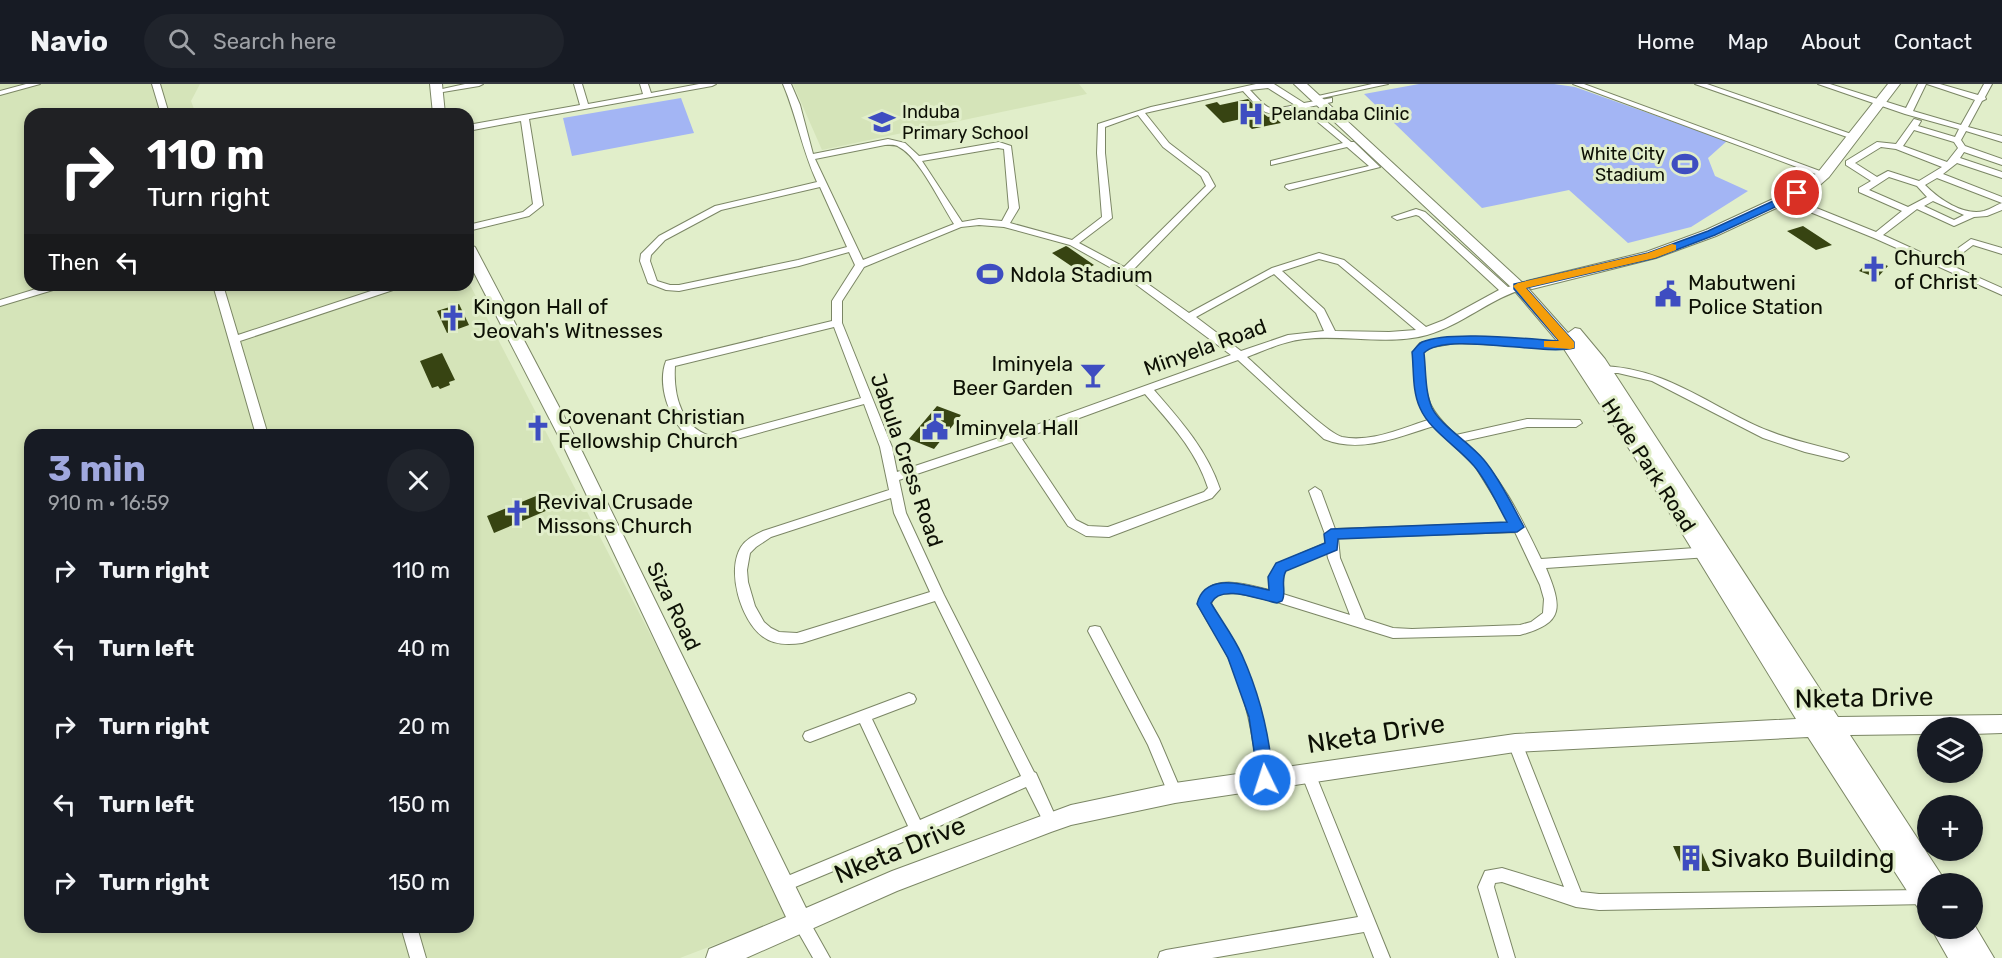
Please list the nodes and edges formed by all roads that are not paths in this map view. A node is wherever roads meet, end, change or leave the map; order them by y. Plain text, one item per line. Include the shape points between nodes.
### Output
1 (36, 84) edge
2 (156, 84) edge
3 (479, 84) edge
4 (578, 84) edge
5 (644, 84) edge
6 (712, 84) edge
7 (787, 84) edge
8 (1300, 84) edge
9 (1384, 84) edge
10 (1579, 84) edge
11 (1699, 84) edge
12 (1822, 84) edge
13 (1894, 84) edge
14 (1922, 84) edge
15 (1931, 84) edge
16 (1988, 84) edge
17 (437, 88) edge
18 (1245, 89) junction
19 (0, 93) edge
20 (648, 96) junction
21 (1317, 98) edge
22 (1982, 99) junction
23 (1879, 102) junction
24 (585, 107) junction
25 (163, 108) edge
26 (439, 108) edge
27 (1140, 112) junction
28 (1908, 112) junction
29 (1921, 116) junction
30 (525, 118) junction
31 (474, 127) edge
32 (1912, 127) junction
33 (1964, 128) junction
34 (1853, 136) junction
35 (2002, 139) edge
36 (1351, 144) junction
37 (1959, 144) junction
38 (1898, 147) junction
39 (810, 157) junction
40 (916, 159) junction
41 (2002, 162) edge
42 (1274, 163) dead end
43 (1953, 163) junction
44 (1824, 174) junction
45 (1937, 175) junction
46 (2002, 175) edge
47 (1876, 180) junction
48 (822, 184) junction
49 (1920, 184) junction
50 (1288, 187) dead end
51 (1933, 198) junction
52 (1786, 199) junction
53 (2002, 200) edge
54 (1918, 206) junction
55 (2002, 206) edge
56 (1908, 210) junction
57 (1992, 213) junction
58 (1970, 216) junction
59 (1397, 217) dead end
60 (2002, 217) edge
61 (1005, 224) junction
62 (959, 225) junction
63 (474, 227) edge
64 (1877, 236) junction
65 (1073, 243) junction
66 (852, 248) junction
67 (2002, 251) edge
68 (474, 263) edge
69 (860, 265) junction
70 (1941, 265) junction
71 (1275, 270) junction
72 (1125, 272) junction
73 (1518, 287) junction
74 (40, 291) edge
75 (220, 291) edge
76 (381, 291) edge
77 (2002, 291) edge
78 (0, 303) edge
79 (1190, 316) junction
80 (837, 322) junction
81 (1425, 332) junction
82 (1332, 336) junction
83 (235, 339) junction
84 (1570, 345) junction
85 (1240, 356) junction
86 (1596, 370) junction
87 (1147, 389) junction
88 (866, 400) junction
89 (1435, 422) junction
90 (1576, 423) dead end
91 (260, 429) edge
92 (1015, 437) junction
93 (1456, 439) junction
94 (1843, 457) dead end
95 (894, 477) junction
96 (1315, 491) dead end
97 (896, 492) junction
98 (1517, 527) junction
99 (1331, 540) junction
100 (1712, 552) junction
101 (1536, 564) junction
102 (938, 595) junction
103 (1277, 597) junction
104 (1360, 623) junction
105 (1095, 631) dead end
106 (909, 699) dead end
107 (864, 716) junction
108 (2002, 724) edge
109 (1823, 727) junction
110 (810, 736) dead end
111 (1515, 743) junction
112 (1308, 773) junction
113 (1030, 778) junction
114 (1265, 780) junction
115 (1175, 793) junction
116 (1051, 822) junction
117 (917, 830) junction
118 (1917, 876) edge
119 (783, 885) junction
120 (1917, 895) edge
121 (1576, 898) junction
122 (801, 923) junction
123 (1369, 923) junction
124 (411, 933) edge
125 (1950, 939) edge
126 (1970, 939) edge
127 (418, 958) edge
128 (718, 958) edge
129 (822, 958) edge
130 (1166, 958) edge
131 (1382, 958) edge
132 (1507, 958) edge
133 (1962, 958) edge
134 (1982, 958) edge

1 - 19 street
2 - 25 street
3 - 17 street
4 - 24 street
5 - 20 street
6 - 20 street
7 - 39 street
8 - 21 street, Hyde Park Road
9 - 21 street
10 - 44 street
11 - 34 street
12 - 23 street
13 - 23 street
14 - 28 street
15 - 22 street
16 - 22 street
17 - 26 street
18 - 21 street via 1270,85
18 - 21 street via 1265,110 1272,112
18 - 27 street
20 - 24 street
21 - 36 street
21 - 73 street, Hyde Park Road
22 - 33 street
23 - 28 street
23 - 34 street
24 - 30 street
27 - 65 street via 1108,120 1101,126 1107,218
27 - 72 street via 1166,145 1205,175 1211,186
28 - 29 street
29 - 32 street
29 - 33 street
30 - 31 street
30 - 63 street via 537,205 526,214
32 - 37 street
32 - 38 street
33 - 35 street
33 - 37 street
34 - 44 street
36 - 42 street
36 - 50 street via 1375,165 1374,169
37 - 41 street
37 - 43 street
38 - 43 street
38 - 47 street via 1880,144 1849,163
39 - 40 street via 885,142 904,147
39 - 48 street
40 - 61 street via 999,145 1008,148 1014,208
40 - 62 street
43 - 45 street
43 - 46 street
44 - 52 street
45 - 49 street
45 - 53 street
47 - 49 street via 1888,174
47 - 56 street via 1862,190
48 - 66 street
48 - 66 street via 718,208 662,238 646,254 653,283 679,288
49 - 51 street
51 - 54 street
51 - 58 street
52 - 64 street
52 - 73 street via 1652,255
54 - 56 street
54 - 58 street via 1954,223
55 - 57 street
56 - 64 street
57 - 58 street
57 - 60 street
59 - 73 street via 1422,214
61 - 62 street
61 - 65 street
62 - 69 street
64 - 70 street
65 - 72 street
66 - 69 street
67 - 70 street via 1971,242
68 - 119 street, Siza Road via 569,441
69 - 80 street via 837,301
70 - 77 street
71 - 79 street
71 - 81 street via 1311,257 1333,258
71 - 82 street via 1320,311
72 - 79 street
73 - 81 street, Minyela Road via 1490,296
73 - 84 street, Hyde Park Road
73 - 86 street, Hyde Park Road via 1572,330
74 - 78 street
75 - 83 street
76 - 83 street
79 - 85 street
80 - 88 street, Jabula Cress Road
80 - 88 street via 670,364 668,375 680,420 700,440 715,441
81 - 82 street, Minyela Road
82 - 85 street, Minyela Road via 1300,335
83 - 91 street
84 - 86 street, Hyde Park Road
84 - 89 street via 1456,340 1424,345 1418,352 1421,391
85 - 87 street, Minyela Road
85 - 89 street via 1338,442 1360,443
86 - 94 street via 1633,371 1757,430 1815,452
86 - 100 street, Hyde Park Road
87 - 92 street, Minyela Road
87 - 92 street via 1190,441 1211,476 1214,489 1208,495 1109,532 1086,531 1072,523
88 - 95 street, Jabula Cress Road
89 - 93 street
90 - 93 street via 1527,423
92 - 95 street, Minyela Road
93 - 98 street via 1489,476
95 - 97 street, Jabula Cress Road
96 - 99 street
97 - 102 street, Jabula Cress Road via 900,513
97 - 102 street via 753,542 741,562 742,588 758,624 767,633 789,639
98 - 99 street
98 - 101 street
99 - 103 street via 1281,567 1275,577
99 - 104 street via 1334,558
100 - 101 street
100 - 109 street, Hyde Park Road
101 - 104 street via 1550,596 1550,615 1535,626 1520,630 1412,634
102 - 113 street, Jabula Cress Road
103 - 104 street
103 - 114 street via 1228,587 1215,590 1204,604 1235,656 1257,717
105 - 115 street via 1154,743
106 - 107 street
107 - 110 street
107 - 117 street
108 - 109 street, Nketa Drive
109 - 111 street, Nketa Drive
109 - 118 street, Hyde Park Road
111 - 112 street, Nketa Drive
111 - 121 street
112 - 114 street, Nketa Drive
112 - 123 street
113 - 116 street, Jabula Cress Road
113 - 117 street
114 - 115 street, Nketa Drive
115 - 116 street, Nketa Drive
116 - 122 street, Nketa Drive via 892,882
117 - 119 street
119 - 122 street, Siza Road
120 - 121 street via 1599,902
121 - 132 street via 1502,874 1490,876 1486,887
122 - 128 street, Nketa Drive
122 - 129 street
123 - 130 street
123 - 131 street
124 - 127 street
125 - 133 street
126 - 134 street

